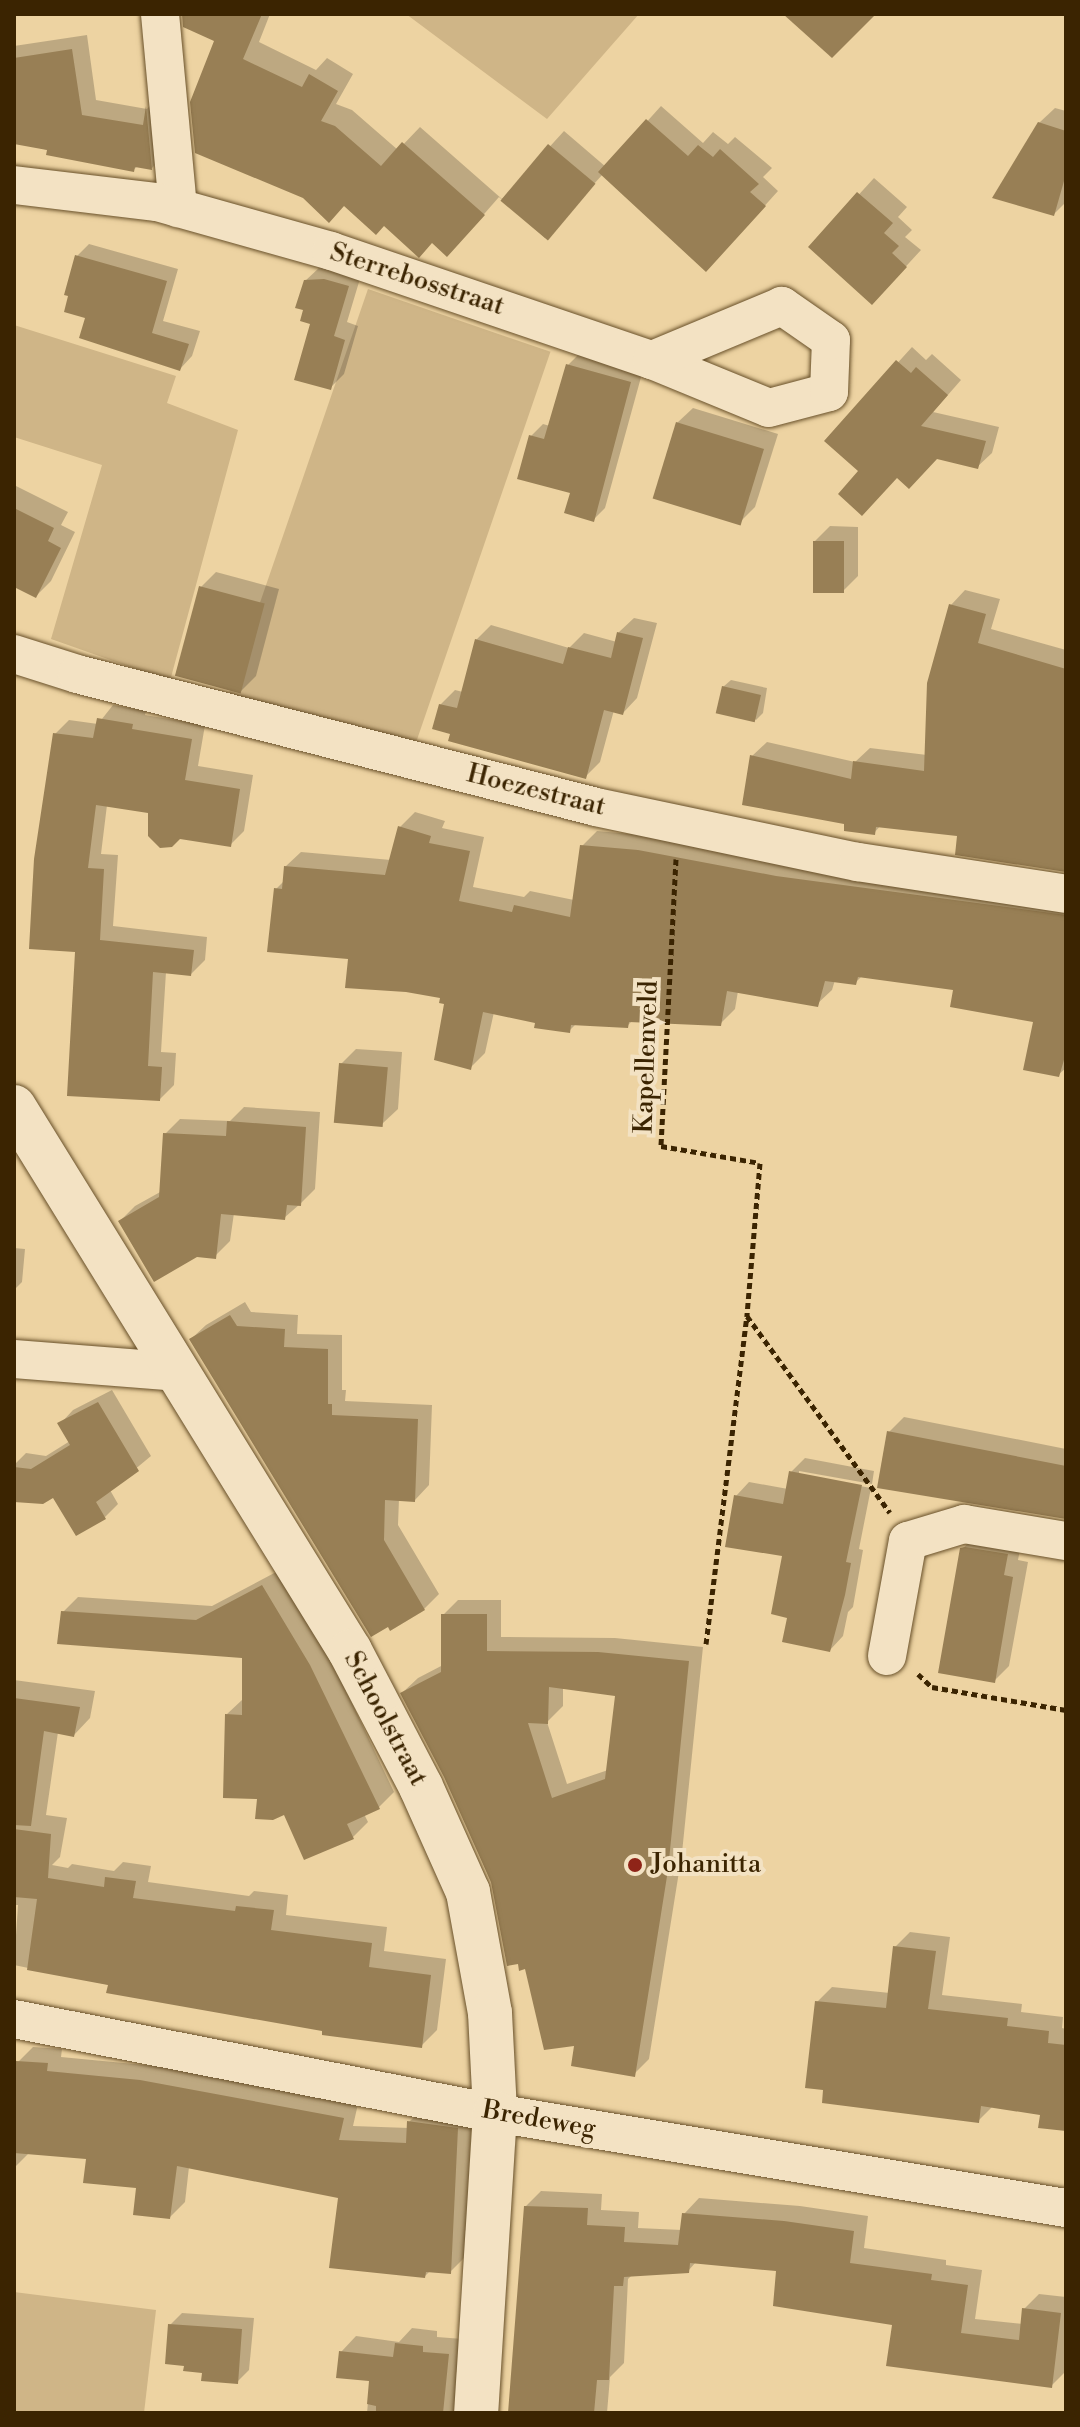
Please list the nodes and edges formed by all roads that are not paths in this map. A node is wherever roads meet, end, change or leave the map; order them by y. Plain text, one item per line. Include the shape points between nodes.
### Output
1 (160, 14) edge
2 (14, 185) edge
3 (178, 208) junction
4 (652, 360) dead end
5 (14, 654) edge
6 (1066, 894) edge
7 (14, 1107) edge
8 (14, 1359) edge
9 (179, 1372) junction
10 (1066, 1541) edge
11 (902, 1665) road end
12 (14, 2019) edge
13 (495, 2113) junction
14 (1066, 2208) edge
15 (476, 2413) edge

1 - 3 street
2 - 3 street, Sterrebosstraat
3 - 4 street, Sterrebosstraat via 331,251
5 - 6 street, Hoezestraat via 678,824 858,862
7 - 9 street, Schoolstraat
8 - 9 street
9 - 13 street, Schoolstraat via 350,1651 468,1892 490,2013
10 - 11 street via 964,1524 908,1541
12 - 13 street, Bredeweg
13 - 14 street, Bredeweg
13 - 15 street, Schoolstraat

